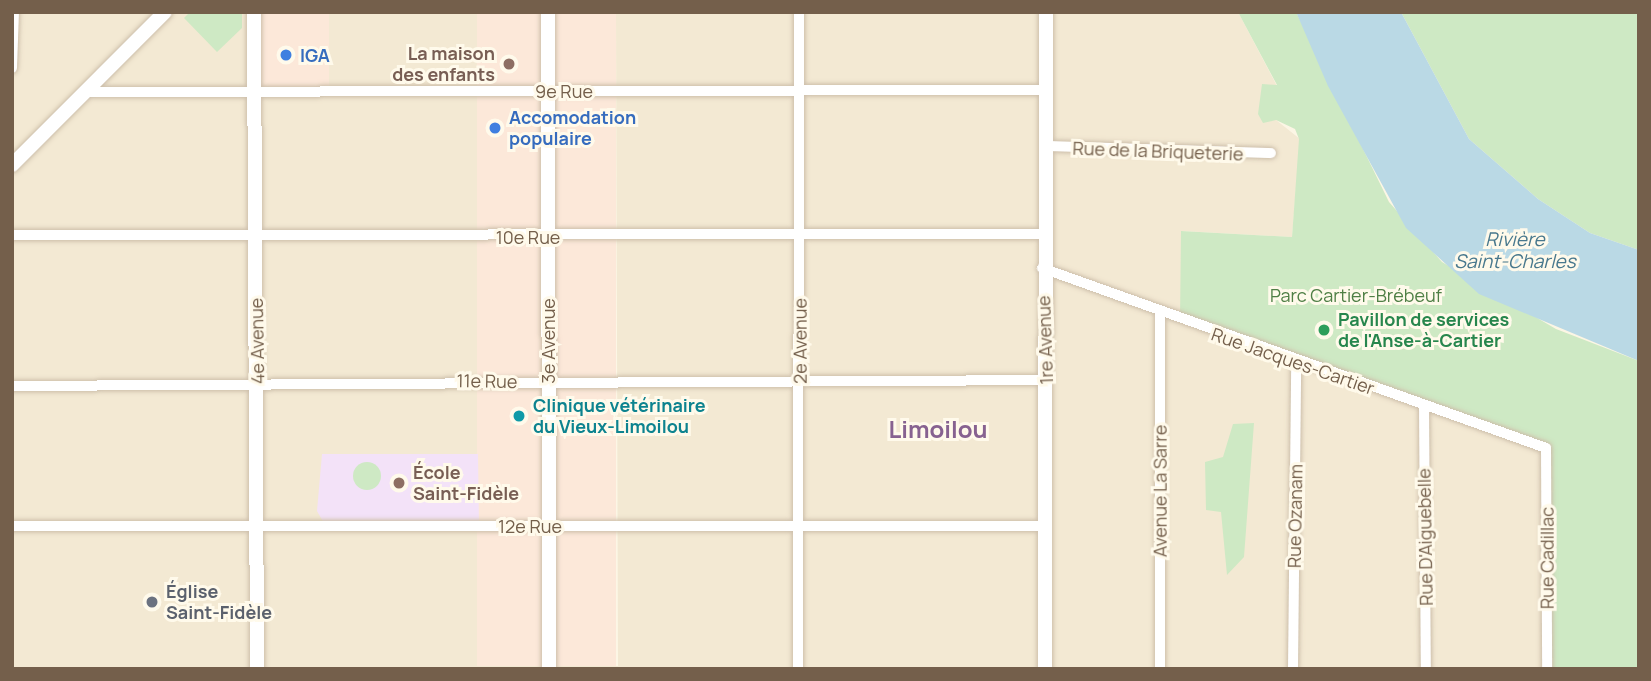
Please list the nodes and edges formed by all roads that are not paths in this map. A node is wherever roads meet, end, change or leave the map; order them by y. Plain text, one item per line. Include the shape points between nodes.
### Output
1 (14, 12) edge
2 (164, 12) edge
3 (254, 12) edge
4 (548, 12) edge
5 (799, 12) edge
6 (1046, 12) edge
7 (12, 68) edge
8 (799, 90) junction
9 (1044, 90) junction
10 (85, 92) junction
11 (255, 92) junction
12 (547, 92) junction
13 (1045, 146) junction
14 (1272, 153) dead end
15 (12, 165) edge
16 (1045, 234) junction
17 (12, 235) edge
18 (799, 236) junction
19 (256, 238) junction
20 (548, 238) junction
21 (1042, 268) junction
22 (1160, 314) junction
23 (1296, 363) junction
24 (800, 380) junction
25 (1046, 380) junction
26 (257, 383) junction
27 (548, 383) junction
28 (12, 386) edge
29 (1424, 406) junction
30 (1546, 448) joint
31 (12, 526) edge
32 (547, 526) junction
33 (799, 526) junction
34 (1047, 526) junction
35 (256, 527) junction
36 (257, 669) edge
37 (549, 669) edge
38 (799, 669) edge
39 (1045, 669) edge
40 (1160, 669) edge
41 (1293, 669) edge
42 (1426, 669) edge
43 (1547, 669) edge

1 - 7 street
2 - 10 street
3 - 11 street, 4e Avenue
4 - 12 street, 3e Avenue
5 - 8 street, 2e Avenue
6 - 9 street, 1re Avenue
8 - 9 street, 9e Rue
8 - 12 street, 9e Rue
8 - 18 street, 2e Avenue
9 - 13 street, 1re Avenue
10 - 11 street, 9e Rue
10 - 15 street
11 - 12 street, 9e Rue
11 - 19 street, 4e Avenue
12 - 20 street, 3e Avenue
13 - 14 street, Rue de la Briqueterie
13 - 16 street, 1re Avenue
16 - 18 street, 10e Rue
16 - 21 street, 1re Avenue
17 - 19 street, 10e Rue
18 - 20 street, 10e Rue
18 - 24 street, 2e Avenue
19 - 20 street, 10e Rue
19 - 26 street, 4e Avenue
20 - 27 street, 3e Avenue
21 - 22 street, Rue Jacques-Cartier
21 - 25 street, 1re Avenue
22 - 23 street, Rue Jacques-Cartier
22 - 40 street, Avenue La Sarre
23 - 29 street, Rue Jacques-Cartier
23 - 41 street, Rue Ozanam
24 - 25 street, 11e Rue
24 - 27 street, 11e Rue
24 - 33 street, 2e Avenue
25 - 34 street, 1re Avenue
26 - 27 street, 11e Rue
26 - 28 street, 11e Rue
26 - 35 street, 4e Avenue
27 - 32 street, 3e Avenue
29 - 30 street, Rue Jacques-Cartier
29 - 42 street, Rue D'Aiguebelle
30 - 43 street, Rue Cadillac
31 - 35 street, 12e Rue
32 - 33 street, 12e Rue
32 - 35 street, 12e Rue
32 - 37 street, 3e Avenue
33 - 34 street, 12e Rue
33 - 38 street, 2e Avenue
34 - 39 street, 1re Avenue
35 - 36 street, 4e Avenue

